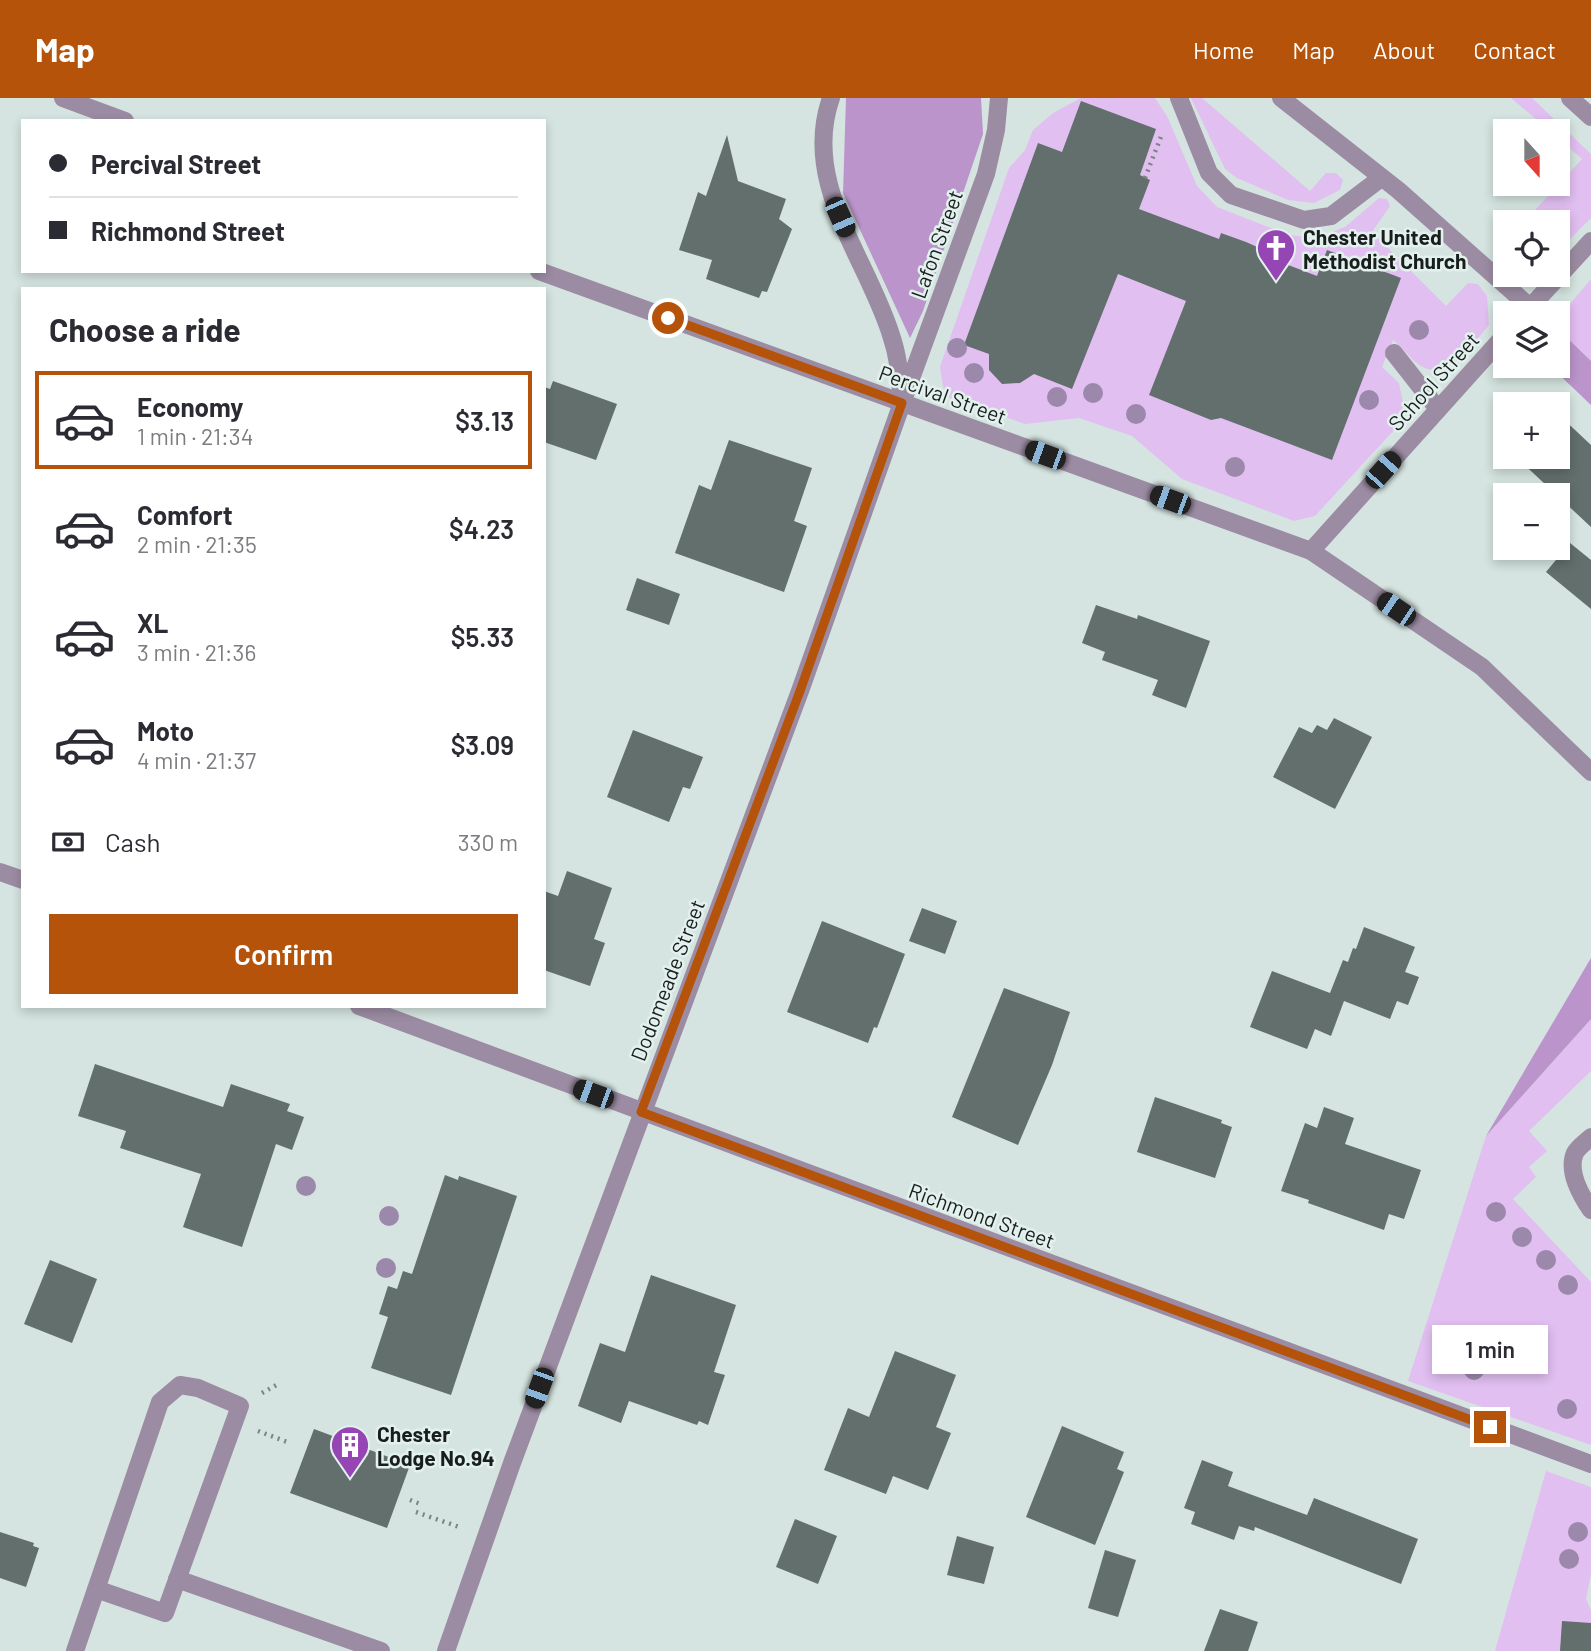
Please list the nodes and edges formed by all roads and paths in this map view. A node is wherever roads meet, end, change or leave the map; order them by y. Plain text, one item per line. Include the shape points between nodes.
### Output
1 (62, 98) edge
2 (831, 98) edge
3 (999, 98) edge
4 (1179, 98) edge
5 (1281, 98) edge
6 (1570, 98) edge
7 (1591, 117) edge
8 (120, 119) edge
9 (1166, 124) dead end
10 (1145, 178) dead end
11 (1381, 178) junction
12 (1589, 248) edge
13 (544, 273) edge
14 (1518, 301) edge
15 (1537, 301) edge
16 (1493, 348) edge
17 (1394, 353) dead end
18 (902, 403) junction
19 (1438, 409) junction
20 (1311, 551) junction
21 (1591, 772) edge
22 (0, 872) edge
23 (21, 879) edge
24 (364, 1008) edge
25 (641, 1112) junction
26 (1591, 1137) edge
27 (1591, 1210) edge
28 (1591, 1464) edge
29 (410, 1500) dead end
30 (423, 1505) dead end
31 (416, 1512) dead end
32 (486, 1536) junction
33 (177, 1579) junction
34 (96, 1589) junction
35 (75, 1651) edge
36 (382, 1651) edge
37 (446, 1651) edge

1 - 8 street
2 - 18 street via 825,115 823,155 830,194 890,332 900,363
3 - 18 street, Lafon Street via 986,174
4 - 11 street via 1209,173 1231,195 1304,220 1331,216
5 - 11 street
6 - 7 street
9 - 10 path
11 - 14 street
12 - 15 street
13 - 18 street, Percival Street
16 - 19 street, School Street
17 - 19 street
18 - 20 street, Percival Street
18 - 25 street, Dodomeade Street via 800,691
19 - 20 street, School Street
20 - 21 street, Percival Street via 1482,667
22 - 23 street
24 - 25 street, Richmond Street
25 - 28 street, Richmond Street
25 - 32 street, Dodomeade Street
26 - 27 street via 1575,1153 1574,1170
29 - 30 path
31 - 32 path
32 - 37 street, Dodomeade Street
33 - 34 street via 165,1613
33 - 34 street via 240,1406 180,1385 160,1402
33 - 36 street
34 - 35 street

